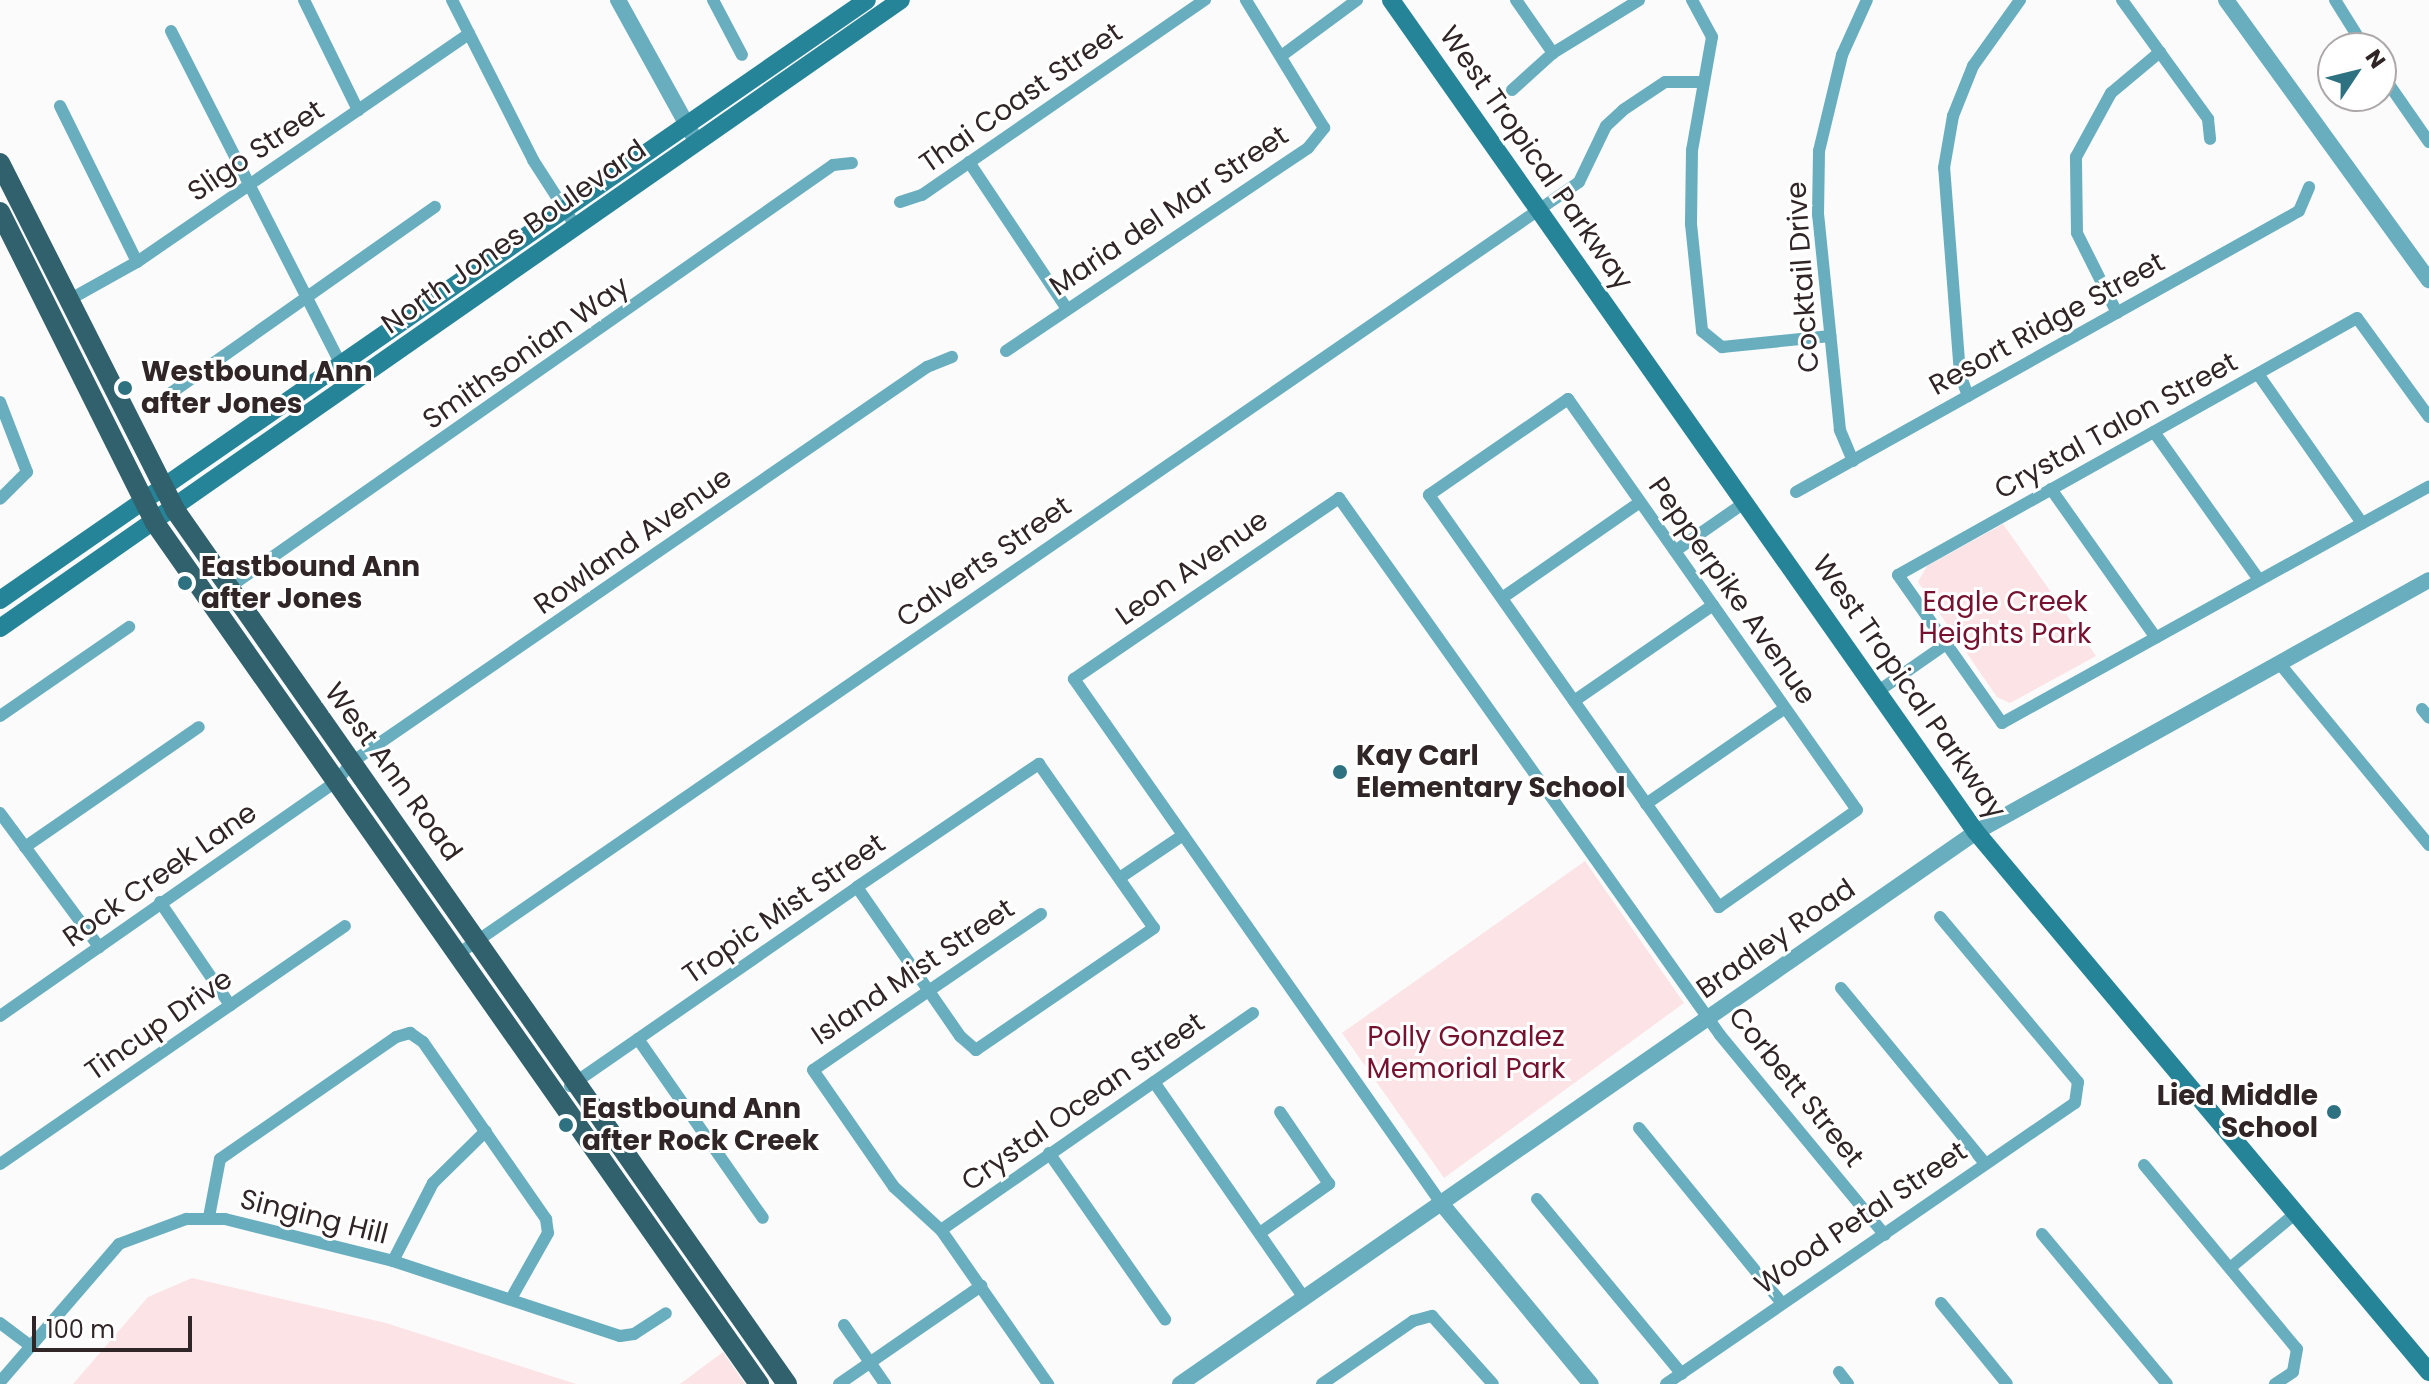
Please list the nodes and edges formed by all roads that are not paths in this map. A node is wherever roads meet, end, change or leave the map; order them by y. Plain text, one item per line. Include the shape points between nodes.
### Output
1 (304, 0) edge
2 (452, 0) edge
3 (618, 0) edge
4 (867, 0) edge
5 (901, 0) edge
6 (1205, 0) edge
7 (1246, 0) edge
8 (1357, 0) edge
9 (1391, 0) edge
10 (1516, 0) edge
11 (1639, 0) edge
12 (1692, 0) edge
13 (1867, 0) edge
14 (2020, 0) edge
15 (2122, 0) edge
16 (2226, 0) edge
17 (2335, 0) edge
18 (714, 1) edge
19 (171, 31) dead end
20 (2355, 32) edge
21 (469, 34) junction
22 (2160, 52) junction
23 (1553, 53) junction
24 (1284, 54) junction
25 (742, 55) dead end
26 (1703, 82) junction
27 (1512, 90) dead end
28 (2397, 96) edge
29 (60, 106) dead end
30 (358, 110) junction
31 (686, 125) junction
32 (2210, 139) dead end
33 (697, 142) junction
34 (2429, 142) edge
35 (969, 162) junction
36 (0, 163) edge
37 (852, 163) dead end
38 (248, 186) junction
39 (2309, 187) dead end
40 (900, 202) dead end
41 (435, 207) dead end
42 (564, 210) junction
43 (1538, 210) junction
44 (0, 212) edge
45 (576, 227) junction
46 (21, 254) junction
47 (137, 262) junction
48 (2429, 280) edge
49 (303, 296) junction
50 (67, 301) junction
51 (1067, 309) junction
52 (2117, 313) junction
53 (1830, 336) junction
54 (1006, 351) dead end
55 (952, 357) dead end
56 (341, 365) junction
57 (2258, 374) junction
58 (171, 393) dead end
59 (1968, 396) junction
60 (0, 402) edge
61 (2429, 417) edge
62 (2154, 432) junction
63 (1853, 461) junction
64 (2429, 486) edge
65 (164, 489) junction
66 (2051, 489) junction
67 (1796, 492) dead end
68 (1339, 498) joint
69 (0, 499) edge
70 (143, 502) junction
71 (1640, 502) junction
72 (1744, 503) junction
73 (175, 510) junction
74 (155, 523) junction
75 (2362, 523) junction
76 (1675, 551) junction
77 (2259, 580) junction
78 (2429, 580) edge
79 (228, 588) junction
80 (1502, 598) junction
81 (0, 600) edge
82 (1713, 605) junction
83 (129, 627) dead end
84 (0, 628) edge
85 (2156, 638) junction
86 (1946, 644) junction
87 (2279, 663) junction
88 (1877, 692) junction
89 (1574, 701) junction
90 (1785, 708) junction
91 (0, 716) edge
92 (199, 727) dead end
93 (345, 771) junction
94 (1646, 804) junction
95 (0, 813) edge
96 (1976, 832) junction
97 (1183, 835) junction
98 (2429, 845) edge
99 (25, 847) junction
100 (1121, 877) junction
101 (857, 887) junction
102 (160, 902) junction
103 (1041, 914) dead end
104 (1940, 917) dead end
105 (345, 926) dead end
106 (479, 940) junction
107 (99, 947) junction
108 (458, 954) junction
109 (1841, 988) dead end
110 (928, 990) junction
111 (230, 1005) junction
112 (1253, 1013) dead end
113 (0, 1016) edge
114 (1708, 1018) junction
115 (638, 1039) junction
116 (576, 1081) junction
117 (1154, 1082) junction
118 (557, 1095) junction
119 (1280, 1112) dead end
120 (1639, 1128) dead end
121 (486, 1131) junction
122 (1049, 1153) junction
123 (1985, 1163) junction
124 (0, 1164) edge
125 (2144, 1165) dead end
126 (1537, 1199) dead end
127 (1441, 1203) junction
128 (2296, 1213) junction
129 (209, 1217) junction
130 (763, 1218) dead end
131 (941, 1230) junction
132 (1260, 1233) junction
133 (2042, 1234) dead end
134 (1885, 1235) junction
135 (393, 1261) junction
136 (2230, 1268) junction
137 (981, 1286) junction
138 (512, 1297) junction
139 (1304, 1298) junction
140 (1780, 1301) junction
141 (1941, 1303) dead end
142 (666, 1313) dead end
143 (1165, 1319) dead end
144 (0, 1323) edge
145 (844, 1325) dead end
146 (28, 1344) junction
147 (870, 1362) junction
148 (2426, 1364) edge
149 (1839, 1372) dead end
150 (1682, 1374) junction
151 (0, 1382) edge
152 (1329, 1382) edge
153 (759, 1384) edge
154 (787, 1384) edge
155 (839, 1384) edge
156 (885, 1384) edge
157 (1048, 1384) edge
158 (1180, 1384) edge
159 (1493, 1384) edge
160 (1591, 1384) edge
161 (1666, 1384) edge
162 (1848, 1384) edge
163 (2007, 1384) edge
164 (2167, 1384) edge
165 (2275, 1384) edge

1 - 30 street
2 - 21 street
3 - 31 street
4 - 31 main road, North Jones Boulevard
5 - 33 main road, North Jones Boulevard
6 - 35 street, Thai Coast Street
7 - 24 street
8 - 24 street
9 - 43 main road, West Tropical Parkway
10 - 23 street
11 - 23 street
12 - 26 street via 1712,37
13 - 53 street, Cocktail Drive via 1842,55 1819,151 1818,215
14 - 59 street via 1973,66 1953,116 1944,168 1960,374
15 - 22 street
16 - 48 street
17 - 20 street
18 - 25 street
19 - 38 street
21 - 30 street, Sligo Street
21 - 42 street
22 - 32 street via 2208,119
22 - 52 street via 2111,93 2076,157 2077,233
23 - 27 street
24 - 51 street, Maria del Mar Street via 1321,114 1324,128 1308,148
26 - 43 street, Calverts Street via 1665,82 1623,110 1606,126 1579,182
26 - 53 street via 1692,150 1691,224 1702,331 1708,341 1722,347
28 - 34 street
29 - 47 street
30 - 38 street, Sligo Street
31 - 33 street
31 - 42 main road, North Jones Boulevard
33 - 45 main road, North Jones Boulevard
35 - 40 street, Thai Coast Street via 922,195
35 - 51 street
36 - 50 main road, West Ann Road
37 - 79 street, Smithsonian Way via 833,165
38 - 47 street, Sligo Street
38 - 49 street
39 - 52 street, Resort Ridge Street via 2299,211
41 - 49 street
42 - 45 street
42 - 56 main road, North Jones Boulevard
43 - 72 main road, West Tropical Parkway
43 - 106 street, Calverts Street
44 - 46 main road, West Ann Road
45 - 73 main road, North Jones Boulevard
46 - 50 main road
46 - 70 main road, West Ann Road
47 - 50 street, Sligo Street
49 - 56 street
49 - 58 street
50 - 65 main road, West Ann Road
51 - 54 street, Maria del Mar Street
52 - 59 street, Resort Ridge Street
53 - 63 street, Cocktail Drive via 1840,430
55 - 93 street, Rowland Avenue via 927,367
56 - 65 main road, North Jones Boulevard
57 - 61 street, Crystal Talon Street via 2357,318
57 - 62 street, Crystal Talon Street
57 - 75 street
59 - 63 street, Resort Ridge Street
60 - 69 street via 27,472
62 - 66 street, Crystal Talon Street
62 - 77 street
63 - 67 street, Resort Ridge Street
64 - 75 street
65 - 70 main road, North Jones Boulevard
65 - 73 main road, West Ann Road
66 - 85 street
66 - 86 street, Crystal Talon Street via 1898,575
68 - 97 street, Leon Avenue via 1074,679
68 - 114 street, Corbett Street
70 - 74 main road, West Ann Road
70 - 81 main road, North Jones Boulevard
71 - 76 street, Pepperpike Avenue
71 - 80 street
71 - 80 street, Pepperpike Avenue via 1568,399 1429,495
72 - 76 street
72 - 88 main road, West Tropical Parkway
73 - 74 main road, North Jones Boulevard
73 - 79 main road, West Ann Road
74 - 84 main road, North Jones Boulevard
74 - 93 main road, West Ann Road
75 - 77 street
76 - 82 street, Pepperpike Avenue
77 - 85 street
78 - 87 street, Bradley Road
79 - 93 main road, West Ann Road
80 - 89 street
82 - 89 street
82 - 90 street, Pepperpike Avenue
83 - 91 street
85 - 86 street via 2002,723
86 - 88 street
87 - 96 street, Bradley Road
87 - 98 street
88 - 96 main road, West Tropical Parkway
89 - 94 street
90 - 94 street
90 - 94 street, Pepperpike Avenue via 1857,810 1719,907
92 - 99 street
93 - 102 street, Rock Creek Lane
93 - 106 main road, West Ann Road
93 - 108 main road, West Ann Road
95 - 99 street
96 - 114 street, Bradley Road
96 - 128 main road, West Tropical Parkway
97 - 100 street
97 - 127 street
99 - 107 street
100 - 101 street, Tropic Mist Street via 1039,764
100 - 110 street via 1154,928 976,1050
101 - 110 street
101 - 115 street, Tropic Mist Street
102 - 107 street, Rock Creek Lane
102 - 111 street
103 - 110 street, Island Mist Street
104 - 123 street, Wood Petal Street via 2071,1072 2081,1093 2065,1114
105 - 111 street, Tincup Drive
106 - 108 street, Calverts Street
106 - 116 main road, West Ann Road
107 - 113 street, Rock Creek Lane
108 - 118 main road, West Ann Road
109 - 123 street
110 - 131 street, Island Mist Street via 813,1070 894,1187
111 - 124 street, Tincup Drive
112 - 117 street, Crystal Ocean Street
114 - 127 street, Bradley Road
114 - 134 street, Corbett Street
115 - 116 street, Tropic Mist Street
115 - 130 street
116 - 118 street, Tropic Mist Street
116 - 154 main road, West Ann Road
117 - 122 street, Crystal Ocean Street
117 - 132 street
118 - 153 main road, West Ann Road
119 - 132 street via 1329,1184
120 - 140 street
121 - 129 street via 423,1042 410,1033 220,1159
121 - 135 street via 426,1194
121 - 138 street via 548,1224
122 - 131 street, Crystal Ocean Street
122 - 143 street
123 - 134 street, Wood Petal Street
125 - 136 street
126 - 150 street
127 - 139 street, Bradley Road
127 - 160 street
128 - 136 street
128 - 148 main road, West Tropical Parkway
129 - 135 street, Singing Hill
129 - 146 street, Singing Hill via 165,1223 119,1244
131 - 137 street
132 - 139 street
133 - 164 street
134 - 140 street, Wood Petal Street
135 - 138 street, Singing Hill
136 - 165 street via 2288,1337 2299,1361
137 - 147 street
137 - 157 street
138 - 142 street, Singing Hill via 620,1336 634,1334
139 - 158 street, Bradley Road
140 - 150 street, Wood Petal Street
141 - 163 street
144 - 146 street
145 - 147 street
146 - 151 street, Singing Hill
147 - 155 street
147 - 156 street
149 - 162 street
150 - 161 street, Wood Petal Street
152 - 159 street via 1413,1321 1432,1316

